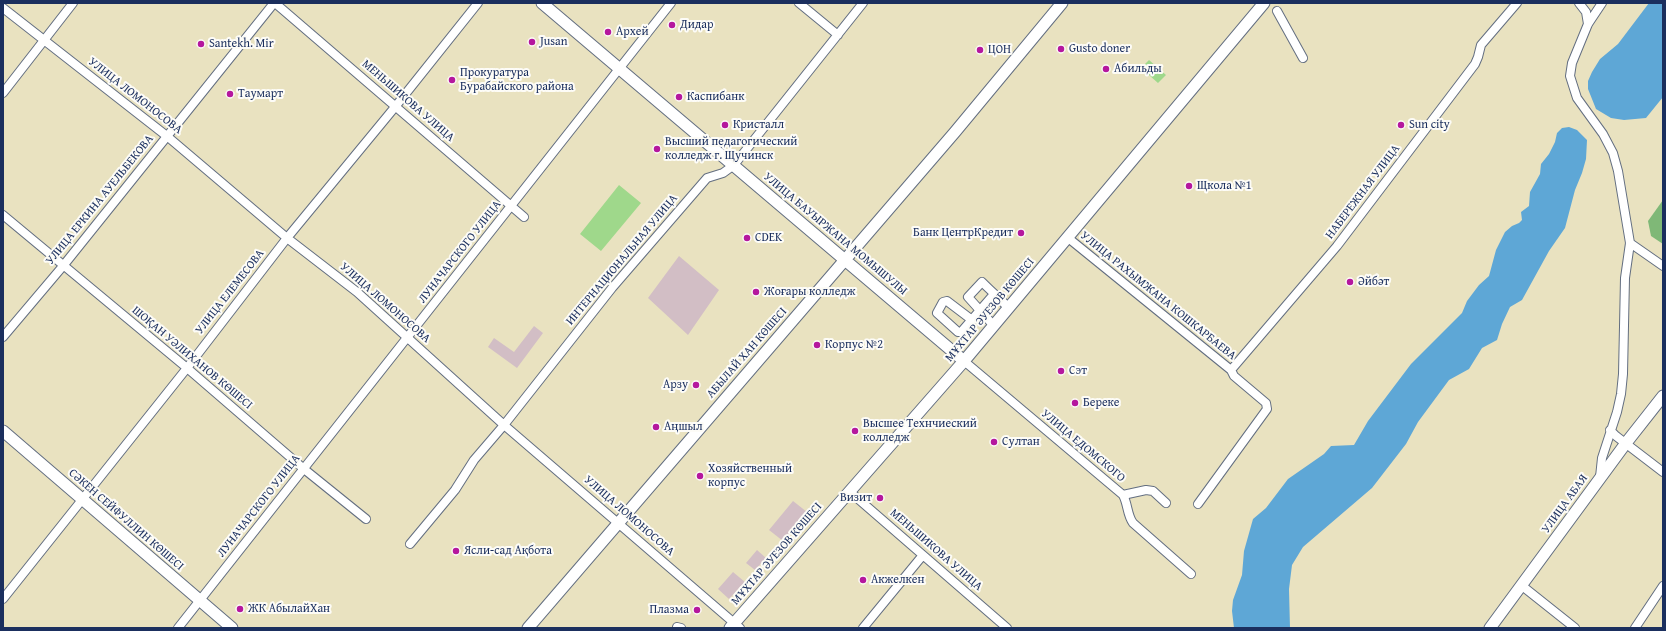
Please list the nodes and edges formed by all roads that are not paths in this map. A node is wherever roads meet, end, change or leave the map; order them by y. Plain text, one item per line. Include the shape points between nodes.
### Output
1 (73, 3) edge
2 (275, 3) edge
3 (478, 3) edge
4 (542, 3) edge
5 (671, 3) edge
6 (799, 3) edge
7 (863, 3) edge
8 (1062, 3) edge
9 (1264, 3) edge
10 (1517, 3) edge
11 (1579, 3) edge
12 (1602, 3) edge
13 (3, 8) edge
14 (1277, 11) dead end
15 (1588, 24) junction
16 (838, 35) junction
17 (44, 40) junction
18 (1304, 58) dead end
19 (620, 68) junction
20 (3, 94) edge
21 (395, 107) junction
22 (168, 137) junction
23 (734, 165) junction
24 (511, 206) junction
25 (3, 215) edge
26 (524, 217) dead end
27 (1067, 237) junction
28 (287, 238) junction
29 (1630, 243) junction
30 (845, 259) junction
31 (63, 266) junction
32 (1663, 266) edge
33 (994, 294) junction
34 (1009, 308) junction
35 (981, 311) junction
36 (972, 320) dead end
37 (994, 326) junction
38 (3, 336) edge
39 (408, 338) junction
40 (964, 361) junction
41 (187, 368) junction
42 (1231, 370) junction
43 (1663, 396) edge
44 (504, 425) junction
45 (1610, 430) junction
46 (3, 431) edge
47 (1626, 443) junction
48 (304, 469) junction
49 (1663, 472) edge
50 (1599, 480) junction
51 (849, 491) junction
52 (1123, 495) junction
53 (82, 499) junction
54 (1166, 503) dead end
55 (1198, 504) dead end
56 (366, 519) dead end
57 (619, 522) junction
58 (410, 544) dead end
59 (923, 555) junction
60 (1191, 574) dead end
61 (1521, 585) junction
62 (1663, 586) edge
63 (3, 599) edge
64 (199, 601) junction
65 (735, 626) edge
66 (178, 628) edge
67 (232, 628) edge
68 (528, 628) edge
69 (863, 628) edge
70 (1007, 628) edge
71 (1490, 628) edge
72 (1575, 628) edge
73 (1635, 628) edge

1 - 17 street
2 - 21 street, МЕНЬШИКОВА УЛИЦА
2 - 22 street, УЛИЦА ЕРКИНА АУЕЛЬБЕКОВА
3 - 21 street, УЛИЦА ЕЛЕМЕСОВА
4 - 19 street, УЛИЦА БАУЫРЖАНА МОМЫШУЛЫ
5 - 19 street, ЛУНАЧАРСКОГО УЛИЦА
6 - 16 street
7 - 16 street, ИНТЕРНАЦИОНАЛЬНАЯ УЛИЦА
8 - 30 street, АБЫЛАЙ ХАН КӨШЕСІ
9 - 27 street, МҰХТАР ӘУЕЗОВ КӨШЕСІ
10 - 42 street, НАБЕРЕЖНАЯ УЛИЦА via 1481,45 1475,64 1337,246
11 - 15 street via 1586,12
12 - 15 street
13 - 17 street, УЛИЦА ЛОМОНОСОВА
14 - 18 street
15 - 29 street via 1572,63 1570,76 1577,98 1603,134 1613,153
16 - 23 street, ИНТЕРНАЦИОНАЛЬНАЯ УЛИЦА
17 - 20 street
17 - 22 street, УЛИЦА ЛОМОНОСОВА
19 - 23 street, УЛИЦА БАУЫРЖАНА МОМЫШУЛЫ
19 - 24 street, ЛУНАЧАРСКОГО УЛИЦА
21 - 24 street, МЕНЬШИКОВА УЛИЦА
21 - 28 street, УЛИЦА ЕЛЕМЕСОВА
22 - 28 street, УЛИЦА ЛОМОНОСОВА
22 - 31 street, УЛИЦА ЕРКИНА АУЕЛЬБЕКОВА
23 - 30 street, УЛИЦА БАУЫРЖАНА МОМЫШУЛЫ
23 - 44 street, ИНТЕРНАЦИОНАЛЬНАЯ УЛИЦА via 723,173 707,178 612,288
24 - 26 street, МЕНЬШИКОВА УЛИЦА
24 - 39 street, ЛУНАЧАРСКОГО УЛИЦА
25 - 31 street, ШОҚАН УӘЛИХАНОВ КӨШЕСІ
27 - 34 street, МҰХТАР ӘУЕЗОВ КӨШЕСІ
27 - 42 street, УЛИЦА РАХЫМЖАНА КОШКАРБАЕВА
28 - 39 street, УЛИЦА ЛОМОНОСОВА via 357,292
28 - 41 street, УЛИЦА ЕЛЕМЕСОВА
29 - 32 street
29 - 45 street via 1625,278 1621,394
30 - 40 street, УЛИЦА БАУЫРЖАНА МОМЫШУЛЫ
30 - 57 street, АБЫЛАЙ ХАН КӨШЕСІ
31 - 38 street, УЛИЦА ЕРКИНА АУЕЛЬБЕКОВА
31 - 41 street, ШОҚАН УӘЛИХАНОВ КӨШЕСІ
33 - 34 street
33 - 35 street
33 - 35 street via 982,282 968,297
34 - 37 street, МҰХТАР ӘУЕЗОВ КӨШЕСІ
35 - 36 street
35 - 37 street
37 - 40 street, МҰХТАР ӘУЕЗОВ КӨШЕСІ
39 - 44 street, УЛИЦА ЛОМОНОСОВА
39 - 48 street, ЛУНАЧАРСКОГО УЛИЦА
40 - 51 street, МҰХТАР ӘУЕЗОВ КӨШЕСІ
40 - 52 street, УЛИЦА ЕДОМСКОГО
41 - 48 street, ШОҚАН УӘЛИХАНОВ КӨШЕСІ
41 - 53 street, УЛИЦА ЕЛЕМЕСОВА
42 - 55 street, УЛИЦА РАХЫМЖАНА КОШКАРБАЕВА via 1234,376 1266,403 1267,409
43 - 47 street, УЛИЦА АБАЯ
44 - 57 street, УЛИЦА ЛОМОНОСОВА
44 - 58 street, ИНТЕРНАЦИОНАЛЬНАЯ УЛИЦА
45 - 47 street
45 - 50 street
46 - 53 street, СӘКЕН СЕЙФУЛЛИН КӨШЕСІ
47 - 49 street
47 - 50 street, УЛИЦА АБАЯ
48 - 56 street, ШОҚАН УӘЛИХАНОВ КӨШЕСІ
48 - 64 street, ЛУНАЧАРСКОГО УЛИЦА
50 - 61 street, УЛИЦА АБАЯ
51 - 59 street, МЕНЬШИКОВА УЛИЦА
51 - 65 street, МҰХТАР ӘУЕЗОВ КӨШЕСІ
52 - 54 street via 1153,491
52 - 60 street, УЛИЦА ЕДОМСКОГО via 1127,502 1129,518 1133,523
53 - 63 street, УЛИЦА ЕЛЕМЕСОВА
53 - 64 street, СӘКЕН СЕЙФУЛЛИН КӨШЕСІ
57 - 65 street, УЛИЦА ЛОМОНОСОВА
57 - 68 street, АБЫЛАЙ ХАН КӨШЕСІ
59 - 69 street
59 - 70 street, МЕНЬШИКОВА УЛИЦА
61 - 71 street, УЛИЦА АБАЯ
61 - 72 street
62 - 73 street
64 - 66 street, ЛУНАЧАРСКОГО УЛИЦА
64 - 67 street, СӘКЕН СЕЙФУЛЛИН КӨШЕСІ

